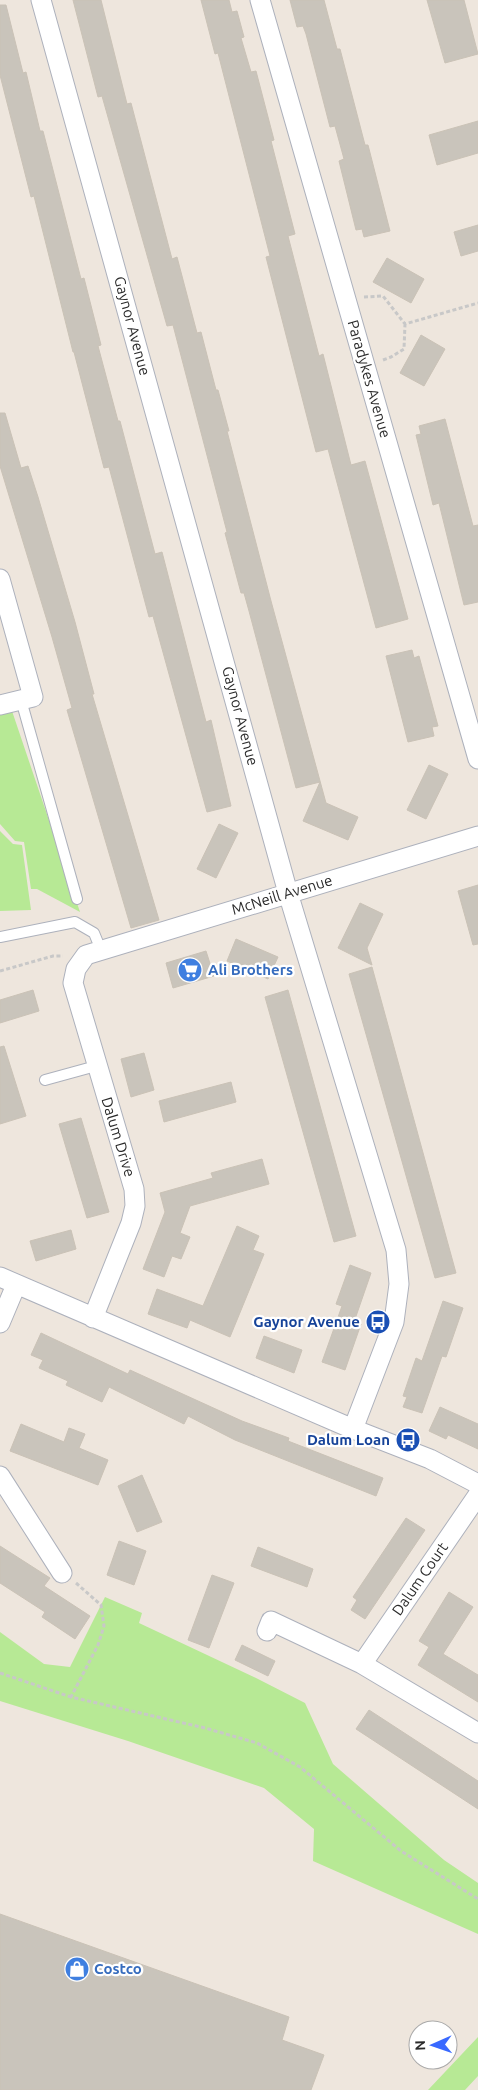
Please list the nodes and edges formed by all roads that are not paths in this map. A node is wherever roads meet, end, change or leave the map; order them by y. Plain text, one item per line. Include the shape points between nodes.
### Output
1 (41, 0) edge
2 (260, 0) edge
3 (0, 579) edge
4 (21, 700) junction
5 (0, 706) edge
6 (478, 759) edge
7 (478, 836) edge
8 (288, 893) junction
9 (77, 899) dead end
10 (0, 937) edge
11 (93, 952) junction
12 (96, 1066) junction
13 (45, 1080) dead end
14 (8, 1281) edge
15 (93, 1318) junction
16 (0, 1324) edge
17 (354, 1429) junction
18 (0, 1476) edge
19 (478, 1484) edge
20 (478, 1495) edge
21 (62, 1573) road end
22 (267, 1631) dead end
23 (362, 1664) junction
24 (478, 1733) edge

1 - 8 street, Gaynor Avenue
2 - 6 street, Paradykes Avenue
3 - 4 street via 33,696
4 - 5 street
4 - 9 lane
7 - 8 street, McNeill Avenue
8 - 11 street, McNeill Avenue
8 - 17 street, Gaynor Avenue via 396,1250 399,1284 394,1322
10 - 11 lane via 75,922 94,933
11 - 12 street, Dalum Drive via 76,969 73,983
12 - 13 lane
12 - 15 street, Dalum Drive via 134,1189 135,1206
14 - 15 street
14 - 16 street
15 - 17 street
17 - 19 street via 430,1459
18 - 21 street
20 - 23 street, Dalum Court
22 - 23 street via 271,1621
23 - 24 street

